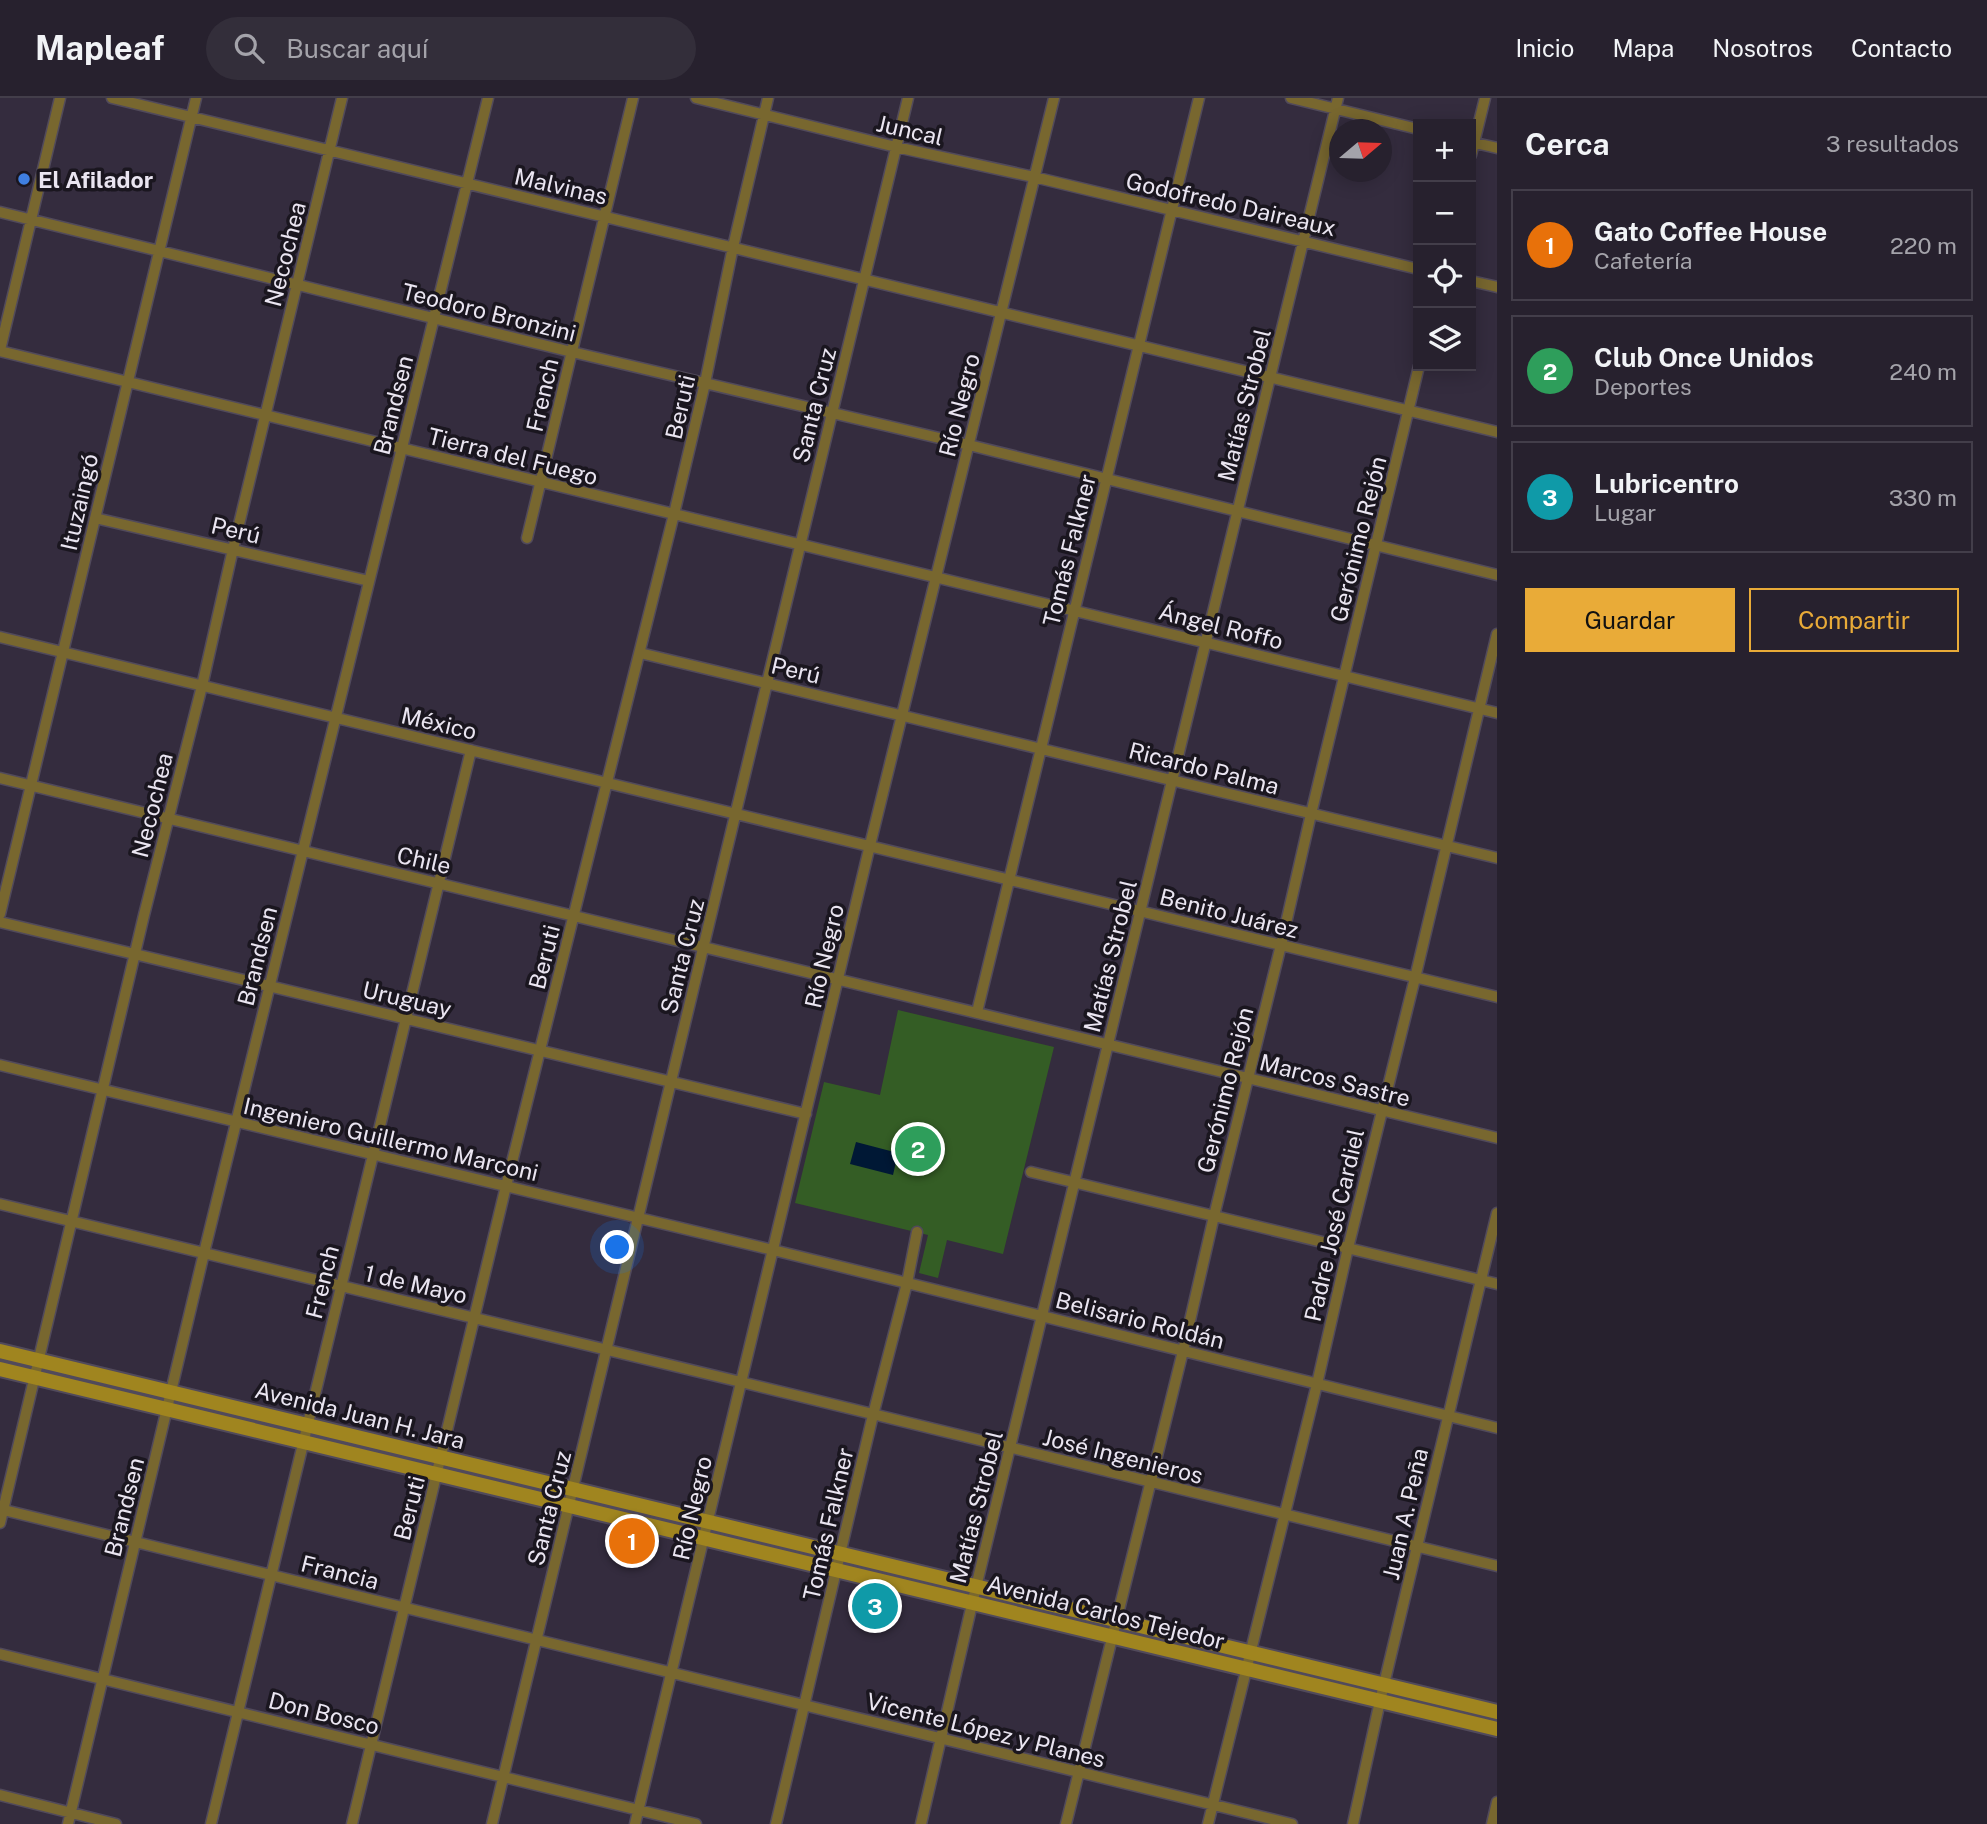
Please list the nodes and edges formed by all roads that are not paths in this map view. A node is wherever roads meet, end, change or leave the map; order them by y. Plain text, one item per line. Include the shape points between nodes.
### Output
1 (60, 98) edge
2 (112, 98) edge
3 (196, 98) edge
4 (342, 98) edge
5 (488, 98) edge
6 (633, 98) edge
7 (696, 98) edge
8 (768, 98) edge
9 (908, 98) edge
10 (1054, 98) edge
11 (1199, 98) edge
12 (1292, 98) edge
13 (1485, 98) edge
14 (1337, 103) edge
15 (764, 115) junction
16 (191, 117) junction
17 (1413, 127) edge
18 (1476, 128) edge
19 (1476, 143) edge
20 (897, 147) junction
21 (1497, 148) edge
22 (330, 150) junction
23 (1034, 177) junction
24 (467, 184) junction
25 (1171, 210) junction
26 (0, 212) edge
27 (604, 216) junction
28 (31, 220) junction
29 (1303, 241) junction
30 (733, 247) junction
31 (159, 251) junction
32 (1413, 268) edge
33 (865, 279) junction
34 (1476, 282) edge
35 (297, 285) junction
36 (1497, 287) edge
37 (1002, 312) junction
38 (434, 319) junction
39 (1139, 346) junction
40 (0, 351) edge
41 (572, 352) junction
42 (1418, 371) edge
43 (1270, 377) junction
44 (128, 382) junction
45 (705, 383) junction
46 (1409, 411) junction
47 (832, 414) junction
48 (265, 415) junction
49 (1497, 432) edge
50 (969, 445) junction
51 (402, 448) junction
52 (1107, 479) junction
53 (541, 482) junction
54 (1238, 512) junction
55 (674, 514) junction
56 (95, 518) junction
57 (527, 538) dead end
58 (800, 545) junction
59 (1376, 546) junction
60 (233, 549) junction
61 (1497, 575) edge
62 (936, 576) junction
63 (369, 581) junction
64 (1075, 610) junction
65 (1497, 634) edge
66 (0, 637) edge
67 (1206, 642) junction
68 (64, 653) junction
69 (640, 653) junction
70 (1345, 676) junction
71 (767, 683) junction
72 (202, 686) junction
73 (1479, 708) junction
74 (1497, 713) edge
75 (902, 715) junction
76 (336, 718) junction
77 (1041, 749) junction
78 (471, 750) junction
79 (0, 778) edge
80 (1172, 780) junction
81 (607, 783) junction
82 (30, 785) junction
83 (736, 813) junction
84 (1311, 814) junction
85 (168, 818) junction
86 (870, 845) junction
87 (1446, 846) junction
88 (303, 850) junction
89 (1497, 858) edge
90 (1009, 879) junction
91 (439, 883) junction
92 (1140, 911) junction
93 (0, 914) edge
94 (574, 915) junction
95 (0, 922) edge
96 (1281, 945) junction
97 (704, 947) junction
98 (136, 954) junction
99 (1415, 978) junction
100 (838, 979) junction
101 (270, 986) junction
102 (1497, 997) edge
103 (977, 1012) junction
104 (407, 1019) junction
105 (1108, 1044) junction
106 (540, 1051) junction
107 (0, 1065) edge
108 (1247, 1078) junction
109 (671, 1082) junction
110 (104, 1090) junction
111 (1381, 1111) junction
112 (806, 1114) junction
113 (236, 1122) junction
114 (1497, 1138) edge
115 (373, 1154) junction
116 (1031, 1172) dead end
117 (1075, 1182) junction
118 (506, 1186) junction
119 (0, 1204) edge
120 (1497, 1213) edge
121 (1214, 1216) junction
122 (638, 1218) junction
123 (72, 1221) junction
124 (917, 1232) dead end
125 (1348, 1248) junction
126 (773, 1250) junction
127 (204, 1253) junction
128 (1481, 1280) junction
129 (907, 1283) junction
130 (1497, 1283) edge
131 (341, 1286) junction
132 (1042, 1316) junction
133 (474, 1318) junction
134 (607, 1349) junction
135 (0, 1351) edge
136 (1183, 1351) junction
137 (38, 1361) junction
138 (0, 1369) edge
139 (35, 1377) junction
140 (741, 1382) junction
141 (1317, 1384) junction
142 (171, 1393) junction
143 (168, 1409) junction
144 (873, 1415) junction
145 (1448, 1416) junction
146 (307, 1425) junction
147 (1497, 1428) edge
148 (303, 1441) junction
149 (1010, 1448) junction
150 (441, 1458) junction
151 (437, 1474) junction
152 (1149, 1482) junction
153 (573, 1490) junction
154 (569, 1505) junction
155 (1, 1510) edge
156 (1283, 1514) junction
157 (0, 1522) edge
158 (709, 1522) junction
159 (705, 1538) junction
160 (135, 1542) junction
161 (1417, 1546) junction
162 (840, 1554) junction
163 (1497, 1566) edge
164 (836, 1570) junction
165 (271, 1575) junction
166 (976, 1587) junction
167 (972, 1603) junction
168 (405, 1607) junction
169 (1116, 1620) junction
170 (1112, 1636) junction
171 (537, 1639) junction
172 (1250, 1652) junction
173 (0, 1654) edge
174 (1246, 1669) junction
175 (671, 1672) junction
176 (103, 1679) junction
177 (1384, 1685) junction
178 (1380, 1701) junction
179 (804, 1706) junction
180 (238, 1712) junction
181 (1497, 1712) edge
182 (1497, 1730) edge
183 (942, 1740) junction
184 (371, 1745) junction
185 (1079, 1773) junction
186 (504, 1777) junction
187 (0, 1796) edge
188 (1497, 1802) edge
189 (1213, 1805) junction
190 (638, 1810) junction
191 (70, 1813) junction
192 (68, 1824) edge
193 (116, 1824) edge
194 (211, 1824) edge
195 (352, 1824) edge
196 (492, 1824) edge
197 (635, 1824) edge
198 (696, 1824) edge
199 (776, 1824) edge
200 (921, 1824) edge
201 (1066, 1824) edge
202 (1208, 1824) edge
203 (1292, 1824) edge
204 (1353, 1824) edge
205 (1492, 1824) edge

1 - 28 street
2 - 16 street, Malvinas
3 - 16 street, Ituzaingó
4 - 22 street, Necochea
5 - 24 street, Brandsen
6 - 27 street, French
7 - 15 street, Juncal
8 - 15 street, Beruti
9 - 20 street, Santa Cruz
10 - 23 street, Río Negro
11 - 25 street, Tomás Falkner
12 - 14 street
13 - 18 street
14 - 17 street
14 - 29 street, Matías Strobel
15 - 20 street, Juncal
15 - 30 street, Beruti
16 - 22 street, Malvinas
16 - 31 street, Ituzaingó
19 - 21 street
20 - 23 street, Juncal
20 - 33 street, Santa Cruz
22 - 24 street, Malvinas
22 - 35 street, Necochea
23 - 25 street, Godofredo Daireaux
23 - 37 street, Río Negro
24 - 27 street, Malvinas
24 - 38 street, Brandsen
25 - 29 street, Godofredo Daireaux
25 - 39 street, Tomás Falkner
26 - 28 street, Teodoro Bronzini
27 - 30 street, Malvinas
27 - 41 street, French
28 - 31 street, Teodoro Bronzini
28 - 40 street
29 - 32 street, Godofredo Daireaux
29 - 43 street, Matías Strobel
30 - 33 street, Malvinas
30 - 45 street, Beruti
31 - 35 street, Teodoro Bronzini
31 - 44 street, Ituzaingó
33 - 37 street, Malvinas
33 - 47 street, Santa Cruz
34 - 36 street
35 - 38 street, Teodoro Bronzini
35 - 48 street, Necochea
37 - 39 street, Malvinas
37 - 50 street, Río Negro
38 - 41 street, Teodoro Bronzini
38 - 51 street, Brandsen
39 - 43 street, Malvinas
39 - 52 street, Tomás Falkner
40 - 44 street, Tierra del Fuego
41 - 45 street, Teodoro Bronzini
41 - 53 street, French
42 - 46 street, Gerónimo Rejón
43 - 46 street, Malvinas
43 - 54 street, Matías Strobel
44 - 48 street, Tierra del Fuego
44 - 56 street, Ituzaingó
45 - 47 street, Teodoro Bronzini
45 - 55 street, Beruti
46 - 49 street, Malvinas
46 - 59 street, Gerónimo Rejón
47 - 50 street, Teodoro Bronzini
47 - 58 street, Santa Cruz
48 - 51 street, Tierra del Fuego
48 - 60 street, Necochea
50 - 52 street, Teodoro Bronzini
50 - 62 street, Río Negro
51 - 53 street, Tierra del Fuego
51 - 63 street, Brandsen
52 - 54 street, Teodoro Bronzini
52 - 64 street, Tomás Falkner
53 - 55 street, Tierra del Fuego
53 - 57 street, French
54 - 59 street, Teodoro Bronzini
54 - 67 street, Matías Strobel
55 - 58 street, Tierra del Fuego
55 - 69 street, Beruti
56 - 60 street, Perú
56 - 68 street, Ituzaingó
58 - 62 street, Tierra del Fuego
58 - 71 street, Santa Cruz
59 - 61 street, Teodoro Bronzini
59 - 70 street, Gerónimo Rejón
60 - 63 street, Perú
60 - 72 street, Necochea
62 - 64 street, Ángel Roffo
62 - 75 street, Río Negro
63 - 76 street, Brandsen
64 - 67 street, Ángel Roffo
64 - 77 street, Tomás Falkner
65 - 73 street, Padre José Cardiel
66 - 68 street, México
67 - 70 street, Ángel Roffo
67 - 80 street, Matías Strobel
68 - 72 street, México
68 - 82 street, Ituzaingó
69 - 71 street, Perú
69 - 81 street, Beruti
70 - 73 street, Ángel Roffo
70 - 84 street, Gerónimo Rejón
71 - 75 street, Perú
71 - 83 street, Santa Cruz
72 - 76 street, México
72 - 85 street, Necochea
73 - 74 street, Ángel Roffo
73 - 87 street, Padre José Cardiel
75 - 77 street, Ricardo Palma
75 - 86 street, Río Negro
76 - 78 street, México
76 - 88 street, Brandsen
77 - 80 street, Ricardo Palma
77 - 90 street, Tomás Falkner
78 - 81 street, México
78 - 91 street, French
79 - 82 street, Chile
80 - 84 street, Ricardo Palma
80 - 92 street, Matías Strobel
81 - 83 street, México
81 - 94 street, Beruti
82 - 85 street, Chile
82 - 93 street, Ituzaingó
83 - 86 street, México
83 - 97 street, Santa Cruz
84 - 87 street, Ricardo Palma
84 - 96 street, Gerónimo Rejón
85 - 88 street, Chile
85 - 98 street, Necochea
86 - 90 street, Benito Juárez
86 - 100 street, Río Negro
87 - 89 street, Ricardo Palma
87 - 99 street, Padre José Cardiel
88 - 91 street, Chile
88 - 101 street, Brandsen
90 - 92 street, Benito Juárez
90 - 103 street, Tomás Falkner
91 - 94 street, Chile
91 - 104 street, French
92 - 96 street, Benito Juárez
92 - 105 street, Matías Strobel
94 - 97 street, Chile
94 - 106 street, Beruti
95 - 98 street, Uruguay
96 - 99 street, Benito Juárez
96 - 108 street, Gerónimo Rejón
97 - 100 street, Chile
97 - 109 street, Santa Cruz
98 - 101 street, Uruguay
98 - 110 street, Necochea
99 - 102 street, Benito Juárez
99 - 111 street, Padre José Cardiel
100 - 103 street, Marcos Sastre
100 - 112 street, Río Negro
101 - 104 street, Uruguay
101 - 113 street, Brandsen
103 - 105 street, Marcos Sastre
104 - 106 street, Uruguay
104 - 115 street, French
105 - 108 street, Marcos Sastre
105 - 117 street, Matías Strobel
106 - 109 street, Uruguay
106 - 118 street, Beruti
107 - 110 street, Ingeniero Guillermo Marconi
108 - 111 street, Marcos Sastre
108 - 121 street, Gerónimo Rejón
109 - 112 street, Uruguay
109 - 122 street, Santa Cruz
110 - 113 street, Ingeniero Guillermo Marconi
110 - 123 street, Necochea
111 - 114 street, Marcos Sastre
111 - 125 street, Padre José Cardiel
112 - 126 street, Río Negro
113 - 115 street, Ingeniero Guillermo Marconi
113 - 127 street, Brandsen
115 - 118 street, Ingeniero Guillermo Marconi
115 - 131 street, French
116 - 117 street
117 - 121 street
117 - 132 street, Matías Strobel
118 - 122 street, Ingeniero Guillermo Marconi
118 - 133 street, Beruti
119 - 123 street, 1 de Mayo
120 - 128 street, Juan A. Peña
121 - 125 street
121 - 136 street, Gerónimo Rejón
122 - 126 street, Ingeniero Guillermo Marconi
122 - 134 street, Santa Cruz
123 - 127 street, 1 de Mayo
123 - 137 street, Necochea
124 - 129 street, Tomás Falkner
125 - 128 street
125 - 141 street, Padre José Cardiel
126 - 129 street, Belisario Roldán
126 - 140 street, Río Negro
127 - 131 street, 1 de Mayo
127 - 142 street, Brandsen
128 - 130 street
128 - 145 street, Juan A. Peña
129 - 132 street, Belisario Roldán
129 - 144 street, Tomás Falkner
131 - 133 street, 1 de Mayo
131 - 146 street, French
132 - 136 street, Belisario Roldán
132 - 149 street, Matías Strobel
133 - 134 street, 1 de Mayo
133 - 150 street, Beruti
134 - 140 street, 1 de Mayo
134 - 153 street, Santa Cruz
135 - 137 main road, Avenida Juan H. Jara
136 - 141 street, Belisario Roldán
136 - 152 street, Gerónimo Rejón
137 - 139 street, Necochea
137 - 142 main road, Avenida Juan H. Jara
138 - 139 main road, Avenida Juan H. Jara
139 - 143 main road, Avenida Juan H. Jara
139 - 155 street, Necochea
140 - 144 street, José Ingenieros
140 - 158 street, Río Negro
141 - 145 street, Belisario Roldán
141 - 156 street, Padre José Cardiel
142 - 143 street, Brandsen
142 - 146 main road, Avenida Juan H. Jara
143 - 148 main road, Avenida Juan H. Jara
143 - 160 street, Brandsen
144 - 149 street, José Ingenieros
144 - 162 street, Tomás Falkner
145 - 147 street, Belisario Roldán
145 - 161 street, Juan A. Peña
146 - 148 street, French
146 - 150 main road, Avenida Juan H. Jara
148 - 151 main road, Avenida Juan H. Jara
148 - 165 street, French
149 - 152 street, José Ingenieros
149 - 166 street, Matías Strobel
150 - 151 street, Beruti
150 - 153 main road, Avenida Juan H. Jara
151 - 154 main road, Avenida Juan H. Jara
151 - 168 street, Beruti
152 - 156 street, José Ingenieros
152 - 169 street, Gerónimo Rejón
153 - 154 street, Santa Cruz
153 - 158 main road, Avenida Juan H. Jara
154 - 159 main road, Avenida Juan H. Jara
154 - 171 street, Santa Cruz
155 - 157 street, Necochea
155 - 160 street, Francia
156 - 161 street, José Ingenieros
156 - 172 street, Padre José Cardiel
158 - 159 street, Río Negro
158 - 162 main road, Avenida Carlos Tejedor
159 - 164 main road, Avenida Carlos Tejedor
159 - 175 street, Río Negro
160 - 165 street, Francia
160 - 176 street, Brandsen
161 - 163 street, José Ingenieros
161 - 177 street, Juan A. Peña
162 - 164 street, Tomás Falkner
162 - 166 main road, Avenida Carlos Tejedor
164 - 167 main road, Avenida Carlos Tejedor
164 - 179 street, Tomás Falkner
165 - 168 street, Francia
165 - 180 street, French
166 - 167 street, Matías Strobel
166 - 169 main road, Avenida Carlos Tejedor
167 - 170 main road, Avenida Carlos Tejedor
167 - 183 street, Matías Strobel
168 - 171 street, Francia
168 - 184 street, Beruti
169 - 170 street, Gerónimo Rejón
169 - 172 main road, Avenida Carlos Tejedor
170 - 174 main road, Avenida Carlos Tejedor
170 - 185 street, Gerónimo Rejón
171 - 175 street, Francia
171 - 186 street, Santa Cruz
172 - 174 street, Padre José Cardiel
172 - 177 main road, Avenida Carlos Tejedor
173 - 176 street, Don Bosco
174 - 178 main road, Avenida Carlos Tejedor
174 - 189 street, Padre José Cardiel
175 - 179 street, Vicente López y Planes
175 - 190 street, Río Negro
176 - 180 street, Don Bosco
176 - 191 street, Brandsen
177 - 178 street, Juan A. Peña
177 - 181 main road, Avenida Carlos Tejedor
178 - 182 main road, Avenida Carlos Tejedor
178 - 204 street, Juan A. Peña
179 - 183 street, Vicente López y Planes
179 - 199 street, Tomás Falkner
180 - 184 street, Don Bosco
180 - 194 street, French
183 - 185 street, Vicente López y Planes
183 - 200 street, Matías Strobel
184 - 186 street, Don Bosco
184 - 195 street, Beruti
185 - 189 street, Vicente López y Planes
185 - 201 street, Gerónimo Rejón
186 - 190 street, Don Bosco
186 - 196 street, Santa Cruz
187 - 191 street
188 - 205 street
189 - 202 street, Padre José Cardiel
189 - 203 street, Vicente López y Planes
190 - 197 street, Río Negro
190 - 198 street, Don Bosco
191 - 192 street, Brandsen
191 - 193 street

